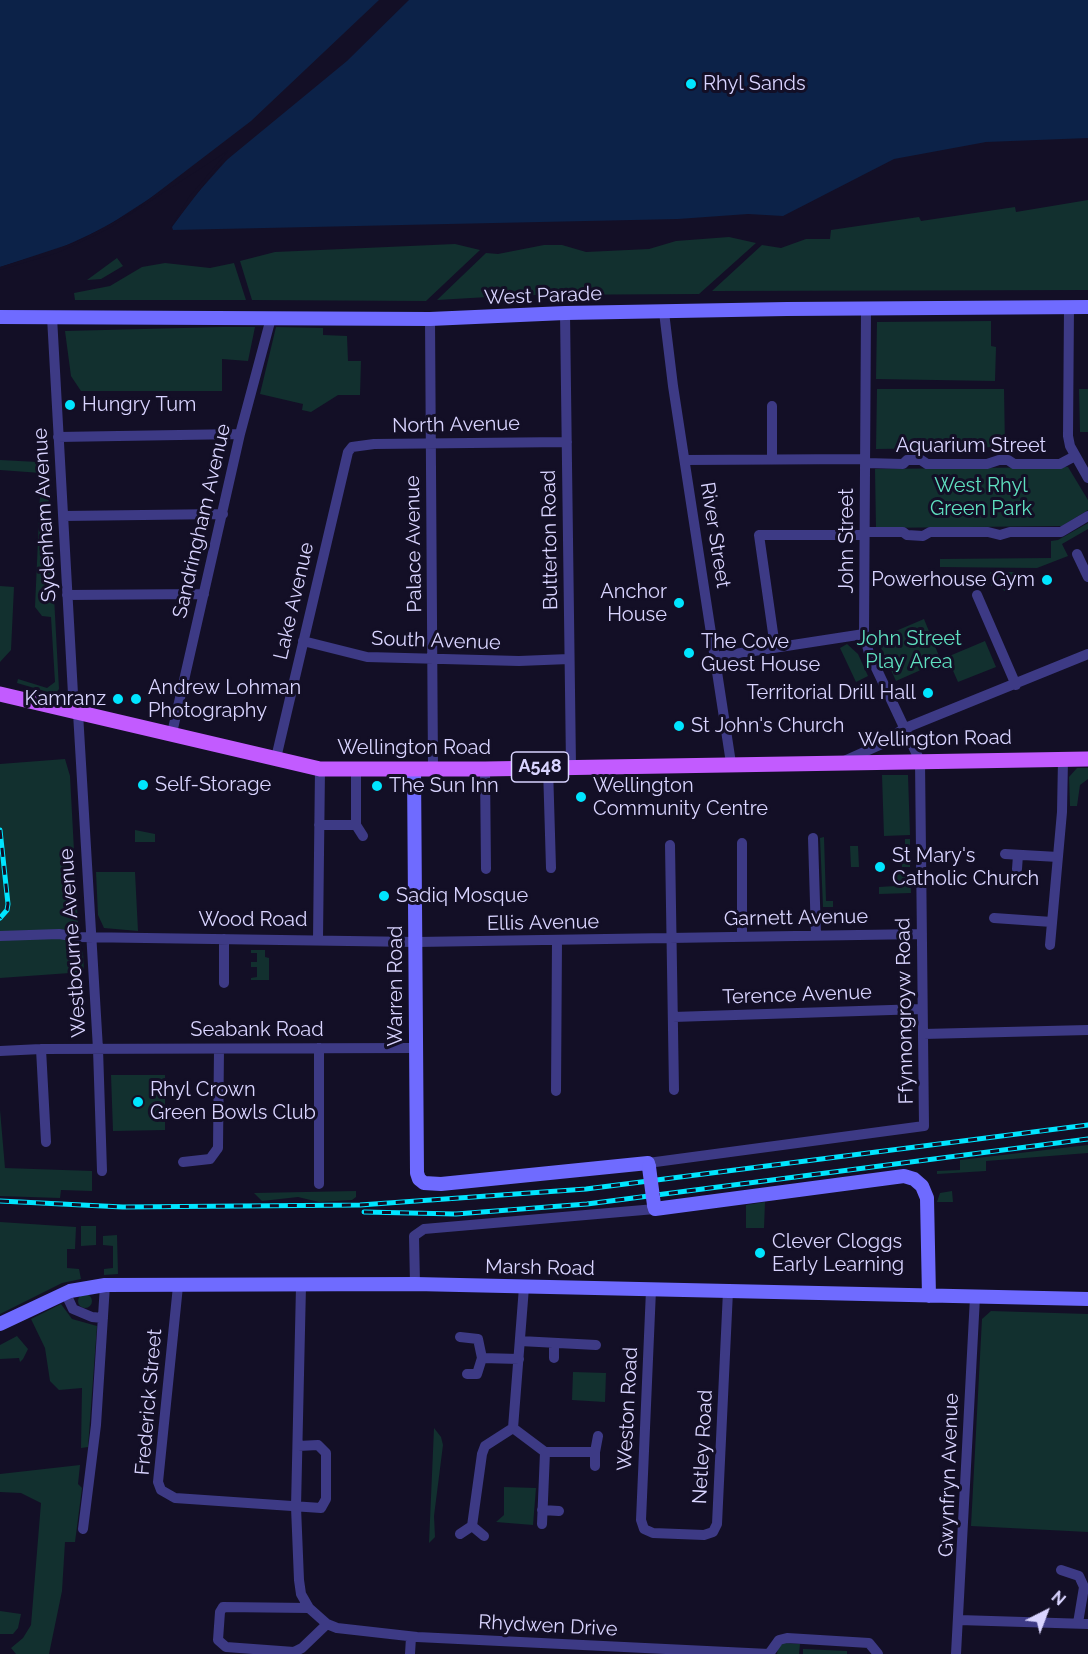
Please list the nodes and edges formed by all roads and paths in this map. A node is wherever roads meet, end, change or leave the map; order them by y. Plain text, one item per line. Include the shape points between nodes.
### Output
1 (1069, 307) junction
2 (1088, 308) edge
3 (867, 309) junction
4 (664, 312) junction
5 (565, 313) junction
6 (0, 317) edge
7 (52, 317) junction
8 (271, 318) junction
9 (430, 319) junction
10 (772, 406) dead end
11 (240, 434) junction
12 (58, 436) junction
13 (567, 442) junction
14 (430, 445) junction
15 (348, 452) joint
16 (1075, 456) junction
17 (772, 458) junction
18 (685, 460) junction
19 (865, 461) junction
20 (1088, 478) edge
21 (223, 514) junction
22 (63, 516) junction
23 (1088, 516) edge
24 (865, 533) junction
25 (1077, 554) dead end
26 (1088, 577) edge
27 (204, 594) junction
28 (67, 595) junction
29 (977, 595) dead end
30 (864, 634) junction
31 (303, 641) junction
32 (775, 647) junction
33 (1088, 654) edge
34 (715, 657) junction
35 (433, 659) junction
36 (569, 659) junction
37 (1016, 685) junction
38 (0, 694) edge
39 (76, 713) junction
40 (903, 729) junction
41 (172, 733) junction
42 (276, 758) junction
43 (1063, 759) junction
44 (1088, 759) edge
45 (920, 761) junction
46 (842, 762) junction
47 (731, 763) junction
48 (571, 766) junction
49 (548, 767) junction
50 (320, 769) junction
51 (356, 769) junction
52 (414, 769) junction
53 (433, 769) junction
54 (485, 769) junction
55 (319, 825) junction
56 (356, 825) junction
57 (363, 836) dead end
58 (813, 838) dead end
59 (742, 843) dead end
60 (670, 845) dead end
61 (1005, 854) dead end
62 (1018, 855) junction
63 (1058, 857) junction
64 (551, 868) dead end
65 (486, 869) dead end
66 (1017, 869) dead end
67 (994, 918) dead end
68 (1052, 922) junction
69 (922, 934) junction
70 (816, 935) junction
71 (0, 936) edge
72 (90, 936) junction
73 (742, 937) junction
74 (224, 939) junction
75 (318, 939) junction
76 (671, 939) junction
77 (557, 941) junction
78 (416, 942) junction
79 (1050, 945) dead end
80 (224, 983) dead end
81 (922, 1009) junction
82 (673, 1017) junction
83 (1088, 1030) edge
84 (923, 1034) junction
85 (319, 1048) junction
86 (416, 1048) junction
87 (41, 1049) junction
88 (98, 1049) junction
89 (219, 1049) junction
90 (0, 1051) edge
91 (674, 1090) dead end
92 (556, 1091) dead end
93 (46, 1142) dead end
94 (183, 1162) dead end
95 (648, 1165) junction
96 (102, 1171) dead end
97 (319, 1184) dead end
98 (655, 1207) junction
99 (415, 1284) junction
100 (105, 1285) junction
101 (178, 1286) junction
102 (301, 1286) junction
103 (524, 1287) junction
104 (651, 1290) junction
105 (728, 1291) junction
106 (65, 1292) junction
107 (929, 1296) junction
108 (975, 1297) junction
109 (1088, 1299) edge
110 (103, 1318) junction
111 (0, 1324) edge
112 (460, 1337) dead end
113 (520, 1341) junction
114 (554, 1343) junction
115 (596, 1346) dead end
116 (482, 1358) junction
117 (554, 1358) dead end
118 (519, 1359) junction
119 (467, 1374) dead end
120 (513, 1428) junction
121 (598, 1436) dead end
122 (298, 1446) junction
123 (545, 1452) junction
124 (595, 1452) junction
125 (595, 1466) dead end
126 (296, 1507) junction
127 (542, 1510) junction
128 (559, 1511) dead end
129 (542, 1524) dead end
130 (472, 1526) junction
131 (83, 1528) dead end
132 (644, 1529) joint
133 (460, 1534) dead end
134 (484, 1536) dead end
135 (1061, 1570) dead end
136 (309, 1608) junction
137 (959, 1620) junction
138 (327, 1624) junction
139 (1083, 1624) edge
140 (411, 1637) junction
141 (702, 1653) edge
142 (410, 1654) edge
143 (769, 1654) edge
144 (878, 1654) edge
145 (956, 1654) edge

1 - 2 street, West Parade
1 - 3 street, West Parade
1 - 16 street via 1068,436
3 - 4 street, West Parade
3 - 19 street, John Street
4 - 5 street, West Parade
4 - 18 street, River Street
5 - 9 street, West Parade
5 - 13 street, Butterton Road
6 - 7 street, West Parade
7 - 8 street, West Parade
7 - 12 street, Sydenham Avenue
8 - 9 street, West Parade
8 - 11 street, Sandringham Avenue
9 - 14 street, Palace Avenue
10 - 17 street
11 - 12 street
11 - 21 street, Sandringham Avenue
12 - 22 street, Sydenham Avenue
13 - 14 street, North Avenue
13 - 36 street, Butterton Road
14 - 15 street, North Avenue via 358,445
14 - 35 street, Palace Avenue
15 - 31 street, Lake Avenue
16 - 19 street, Aquarium Street via 1060,464 1014,464 1008,460 987,464
16 - 20 street
17 - 18 street, Aquarium Street
17 - 19 street, Aquarium Street
18 - 34 street, River Street
19 - 24 street, John Street
21 - 22 street
21 - 27 street, Sandringham Avenue
22 - 28 street, Sydenham Avenue
23 - 24 street via 1060,532 930,532 923,536
24 - 30 street, John Street
24 - 32 street via 759,535
25 - 26 street
27 - 28 street
27 - 41 street, Sandringham Avenue
28 - 39 street, Sydenham Avenue
29 - 37 street
30 - 32 street
30 - 40 street, John Street
31 - 35 street, South Avenue via 367,657
31 - 42 street, Lake Avenue
32 - 34 street
33 - 37 street
34 - 47 street, River Street
35 - 36 street, South Avenue
35 - 53 street, Palace Avenue
36 - 48 street, Butterton Road
37 - 40 street
38 - 39 main road, Wellington Road / A548
39 - 41 main road, Wellington Road / A548
39 - 72 street, Westbourne Avenue
40 - 45 street, John Street
40 - 46 street via 882,744
41 - 42 main road, Wellington Road / A548
42 - 50 main road, Wellington Road / A548
43 - 44 main road, Wellington Road / A548
43 - 45 main road, Wellington Road / A548
43 - 63 street
45 - 46 main road, Wellington Road / A548
45 - 69 street, Ffynnongroyw Road
46 - 47 main road, Wellington Road / A548
47 - 48 main road, Wellington Road / A548
48 - 49 main road, Wellington Road / A548
49 - 54 main road, Wellington Road / A548
49 - 64 street
50 - 51 main road, Wellington Road / A548
50 - 55 street
51 - 52 main road, Wellington Road / A548
51 - 56 street
52 - 53 main road, Wellington Road / A548
52 - 78 street, Warren Road
53 - 54 main road, Wellington Road / A548
54 - 65 street
55 - 56 street
55 - 75 street
56 - 57 street
58 - 70 street
59 - 73 street
60 - 76 street
61 - 62 street
62 - 63 street
62 - 66 street
63 - 68 street
67 - 68 street
68 - 79 street
69 - 70 street, Garnett Avenue
69 - 81 street, Ffynnongroyw Road
70 - 73 street, Garnett Avenue
71 - 72 street, Wood Road
72 - 74 street, Wood Road
72 - 88 street, Westbourne Avenue
73 - 76 street, Garnett Avenue
74 - 75 street, Wood Road
74 - 80 street
75 - 78 street, Wood Road
76 - 77 street, Ellis Avenue
76 - 82 street
77 - 78 street, Ellis Avenue
77 - 92 street
78 - 86 street, Warren Road
81 - 82 street, Terence Avenue
81 - 84 street, Ffynnongroyw Road
82 - 91 street
83 - 84 street
84 - 95 street, Ffynnongroyw Road via 924,1126
85 - 86 street, Seabank Road
85 - 89 street, Seabank Road
85 - 97 street
86 - 95 street, Warren Road via 417,1173 424,1184
87 - 88 street, Seabank Road
87 - 90 street, Seabank Road
87 - 93 street
88 - 89 street, Seabank Road
88 - 96 street, Westbourne Avenue
89 - 94 street via 218,1148 210,1158
95 - 98 street, bridge
98 - 99 street via 424,1229 414,1236
98 - 107 street via 904,1176 914,1179 927,1198
99 - 102 street, Marsh Road
99 - 103 street, Marsh Road
100 - 101 street, Marsh Road
100 - 106 street, Marsh Road
100 - 110 street
101 - 102 street, Marsh Road
101 - 126 street, Frederick Street via 158,1482 161,1490 175,1498
102 - 122 street, Rhydwen Drive
103 - 104 street, Marsh Road
103 - 113 street
104 - 105 street, Marsh Road
104 - 132 street, Weston Road via 641,1520
105 - 107 street, Marsh Road
105 - 132 street, Netley Road via 716,1528 710,1535 653,1533
106 - 110 street via 73,1310
106 - 111 street, Marsh Road
107 - 108 street, Marsh Road
108 - 109 street, Marsh Road
108 - 137 street, Gwynfryn Avenue
110 - 131 street via 96,1425
112 - 116 street via 478,1339
113 - 114 street
113 - 118 street
114 - 115 street
114 - 117 street
116 - 118 street
116 - 119 street via 477,1374
118 - 120 street
120 - 123 street
120 - 130 street via 485,1446
121 - 124 street
122 - 126 street, Rhydwen Drive
122 - 126 street via 318,1445 326,1453 326,1499 318,1509
123 - 124 street
123 - 127 street
124 - 125 street
126 - 136 street, Rhydwen Drive via 299,1580
127 - 128 street
127 - 129 street
130 - 133 street
130 - 134 street
135 - 139 street via 1079,1576 1084,1587
136 - 138 street, Rhydwen Drive
136 - 138 street via 223,1607 218,1640 226,1647 294,1652
137 - 139 street
137 - 145 street, Gwynfryn Avenue
138 - 140 street, Rhydwen Drive
140 - 141 street, Rhydwen Drive
140 - 142 street
141 - 143 street, Rhydwen Drive
143 - 144 street, Rhydwen Drive via 779,1640 787,1638 869,1643

